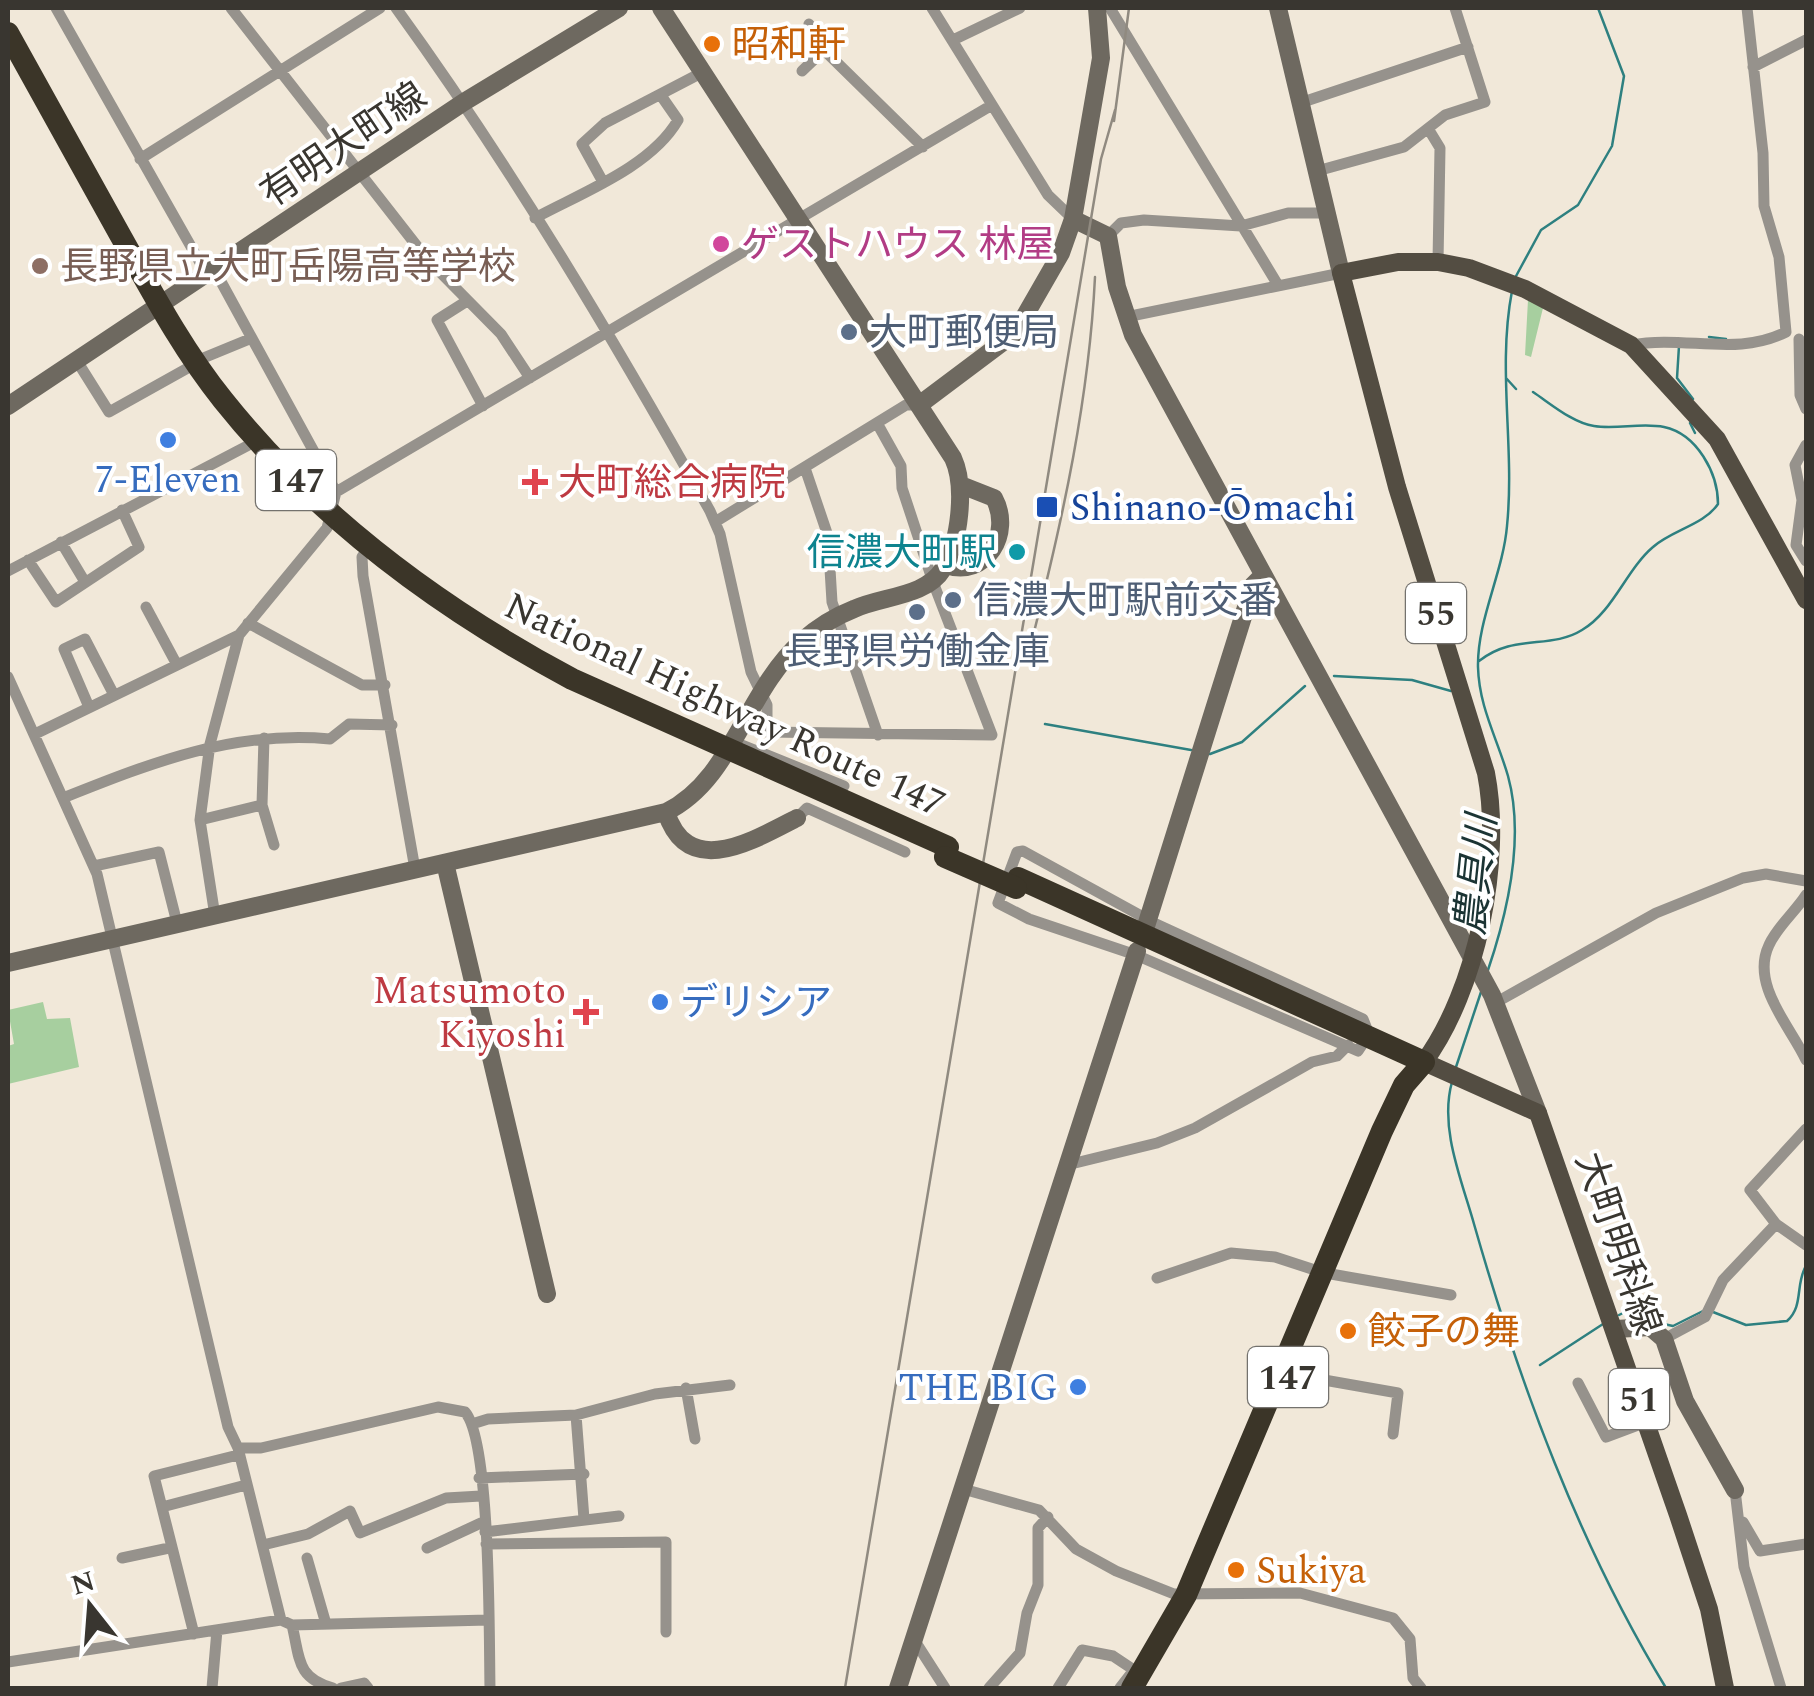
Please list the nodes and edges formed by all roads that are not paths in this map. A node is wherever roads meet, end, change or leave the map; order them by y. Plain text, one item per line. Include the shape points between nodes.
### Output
1 (56, 8) edge
2 (231, 8) edge
3 (380, 8) edge
4 (396, 8) edge
5 (620, 8) edge
6 (661, 8) edge
7 (932, 8) edge
8 (1020, 8) edge
9 (1097, 8) edge
10 (1110, 8) edge
11 (1278, 8) edge
12 (1455, 8) edge
13 (1747, 8) edge
14 (808, 24) dead end
15 (8, 33) edge
16 (953, 40) junction
17 (1806, 40) edge
18 (1468, 47) junction
19 (824, 50) junction
20 (8, 60) edge
21 (1753, 66) junction
22 (282, 68) junction
23 (802, 71) dead end
24 (704, 72) junction
25 (662, 96) junction
26 (464, 102) junction
27 (1300, 103) junction
28 (992, 104) junction
29 (1428, 130) junction
30 (924, 146) junction
31 (140, 158) junction
32 (1317, 171) junction
33 (360, 173) junction
34 (602, 182) junction
35 (1326, 212) junction
36 (798, 216) junction
37 (535, 218) junction
38 (1074, 219) junction
39 (1241, 226) junction
40 (1108, 236) junction
41 (1438, 262) junction
42 (210, 272) junction
43 (1341, 273) junction
44 (1278, 286) junction
45 (468, 301) junction
46 (154, 309) junction
47 (1126, 317) junction
48 (608, 332) junction
49 (1786, 332) junction
50 (252, 338) junction
51 (1803, 341) edge
52 (1631, 345) junction
53 (77, 360) junction
54 (191, 365) junction
55 (530, 378) junction
56 (918, 404) junction
57 (8, 406) edge
58 (484, 406) junction
59 (1806, 408) edge
60 (877, 423) junction
61 (1806, 445) edge
62 (247, 446) junction
63 (806, 468) junction
64 (961, 485) junction
65 (122, 510) junction
66 (331, 512) junction
67 (715, 522) junction
68 (61, 542) junction
69 (366, 552) junction
70 (28, 560) junction
71 (1806, 562) edge
72 (946, 565) junction
73 (8, 571) edge
74 (1263, 576) junction
75 (86, 582) junction
76 (932, 582) junction
77 (1806, 600) edge
78 (146, 606) dead end
79 (836, 618) junction
80 (248, 623) junction
81 (239, 634) junction
82 (176, 663) junction
83 (8, 678) edge
84 (385, 685) junction
85 (761, 686) junction
86 (114, 695) junction
87 (89, 707) junction
88 (392, 725) junction
89 (35, 734) junction
90 (878, 735) junction
91 (264, 738) junction
92 (210, 744) junction
93 (725, 753) junction
94 (844, 786) dead end
95 (63, 798) junction
96 (262, 805) junction
97 (666, 812) junction
98 (797, 818) joint
99 (200, 820) junction
100 (274, 845) dead end
101 (905, 852) dead end
102 (445, 863) junction
103 (94, 866) junction
104 (415, 870) junction
105 (1806, 882) edge
106 (1806, 895) edge
107 (215, 916) junction
108 (1147, 922) junction
109 (177, 923) junction
110 (114, 938) junction
111 (1136, 953) junction
112 (1473, 961) junction
113 (8, 963) edge
114 (1493, 998) junction
115 (1360, 1040) junction
116 (1806, 1060) edge
117 (1431, 1066) junction
118 (1538, 1112) junction
119 (1806, 1129) edge
120 (1382, 1132) junction
121 (1067, 1165) junction
122 (1776, 1224) junction
123 (1806, 1246) edge
124 (1326, 1273) junction
125 (1158, 1278) dead end
126 (547, 1294) dead end
127 (1452, 1295) dead end
128 (1616, 1330) junction
129 (1664, 1338) junction
130 (1290, 1374) junction
131 (1578, 1382) dead end
132 (730, 1385) dead end
133 (686, 1388) junction
134 (576, 1415) junction
135 (1646, 1422) junction
136 (472, 1424) junction
137 (1393, 1434) dead end
138 (696, 1439) dead end
139 (238, 1451) junction
140 (584, 1474) junction
141 (479, 1478) junction
142 (246, 1485) junction
143 (962, 1489) junction
144 (1735, 1490) joint
145 (481, 1496) junction
146 (162, 1507) junction
147 (619, 1516) dead end
148 (1048, 1517) junction
149 (584, 1519) junction
150 (1740, 1519) junction
151 (485, 1533) junction
152 (1806, 1544) edge
153 (262, 1545) junction
154 (170, 1548) junction
155 (427, 1548) dead end
156 (122, 1558) dead end
157 (307, 1558) dead end
158 (1192, 1595) junction
159 (488, 1620) junction
160 (287, 1623) junction
161 (326, 1624) junction
162 (216, 1630) junction
163 (666, 1632) dead end
164 (194, 1634) junction
165 (913, 1638) junction
166 (8, 1662) edge
167 (212, 1688) edge
168 (333, 1688) edge
169 (342, 1688) edge
170 (368, 1688) edge
171 (490, 1688) edge
172 (898, 1688) edge
173 (944, 1688) edge
174 (989, 1688) edge
175 (1058, 1688) edge
176 (1120, 1688) edge
177 (1132, 1688) edge
178 (1144, 1688) edge
179 (1421, 1688) edge
180 (1725, 1688) edge
181 (1781, 1688) edge

1 - 31 street
2 - 22 street
3 - 22 street
4 - 26 street
5 - 26 street, 有明大町線
6 - 24 street
7 - 16 street
8 - 16 street
9 - 38 street via 1102,58
10 - 39 street
11 - 27 street
12 - 18 street
13 - 21 street
14 - 19 street
15 - 46 highway, National Highway Route 147 / 147
16 - 28 street
17 - 21 street
18 - 27 street
18 - 29 street via 1485,102 1445,115
19 - 23 street
19 - 30 street
20 - 46 highway, National Highway Route 147 / 147
21 - 49 street via 1764,206 1779,257
22 - 31 street
22 - 33 street
24 - 25 street
24 - 36 street
25 - 34 street via 678,120 670,133
25 - 34 street via 605,124 582,144
26 - 33 street, 有明大町線
26 - 37 street
27 - 32 street
28 - 30 street
28 - 38 street via 1048,195
29 - 32 street via 1388,153
29 - 41 street via 1440,148
30 - 36 street
31 - 42 street
32 - 35 street
33 - 42 street, 有明大町線
33 - 45 street
34 - 37 street
35 - 39 street via 1288,212
35 - 43 street
36 - 48 street
36 - 56 street
37 - 48 street
38 - 40 street
38 - 56 street via 1023,324
39 - 40 street via 1144,220 1121,223
39 - 44 street
40 - 47 street
41 - 43 main road
41 - 52 main road via 1502,278
42 - 46 street, 有明大町線
42 - 50 street
43 - 44 street
43 - 112 main road, 55 via 1397,487 1488,784 1490,875
44 - 47 street
45 - 55 street via 501,334
45 - 58 street via 437,320
46 - 53 street, 有明大町線
46 - 54 highway, National Highway Route 147 / 147
47 - 74 street
48 - 55 street
48 - 67 street
49 - 51 street
49 - 52 street via 1752,346 1671,339
50 - 54 street
50 - 66 street
51 - 59 street via 1800,396
52 - 77 main road via 1717,438
53 - 54 street via 109,412
53 - 57 street, 有明大町線
54 - 62 highway, National Highway Route 147 / 147
54 - 66 highway, National Highway Route 147 / 147
55 - 58 street
56 - 60 street
56 - 64 street via 953,458
58 - 66 street
60 - 63 street
60 - 76 street via 901,466
61 - 71 street via 1794,473 1802,500 1796,545
62 - 65 street
62 - 66 highway, National Highway Route 147 / 147
63 - 67 street
63 - 79 street via 826,524
64 - 72 street
64 - 72 street via 994,498 998,532 980,566
65 - 68 street
65 - 75 street via 138,547
66 - 69 highway, National Highway Route 147 / 147
66 - 80 street
67 - 85 street via 751,672
68 - 70 street
68 - 75 street
69 - 84 street
69 - 93 highway, National Highway Route 147 / 147 via 516,649
70 - 73 street
70 - 75 street via 56,602
72 - 76 street
74 - 108 street via 1253,585
74 - 112 street
76 - 79 street
76 - 90 street via 992,734
78 - 82 street
79 - 85 street via 802,641
79 - 90 street
80 - 81 street
80 - 84 street via 362,685
81 - 82 street
81 - 92 street
82 - 86 street
83 - 89 street
84 - 88 street
85 - 90 street via 767,732
85 - 93 street
86 - 87 street
86 - 87 street via 85,639 64,649
87 - 89 street
88 - 91 street via 349,724 330,739
88 - 104 street
89 - 95 street
91 - 92 street
91 - 96 street
92 - 95 street
92 - 99 street
93 - 94 street via 744,744
93 - 97 street via 696,794
93 - 115 highway, National Highway Route 147 / 147
95 - 103 street
96 - 99 street
96 - 100 street
97 - 98 street via 678,839 699,852 730,847
97 - 102 street
98 - 101 street via 807,808
99 - 107 street
102 - 104 street
102 - 126 street
103 - 109 street via 159,852
103 - 110 street
104 - 107 street
105 - 114 street via 1766,874 1743,878 1656,914
106 - 116 street via 1770,942 1765,964 1777,1012
107 - 109 street
108 - 111 street via 1020,850 998,903
108 - 115 street via 1363,1019
109 - 110 street
110 - 113 street
110 - 139 street
111 - 115 street
111 - 121 street
112 - 114 street
112 - 117 main road, 55
114 - 118 street
115 - 117 highway, National Highway Route 147 / 147
115 - 120 highway, 147 via 1390,1059 1398,1082
115 - 121 street via 1195,1128
117 - 118 main road, 大町明科線
117 - 120 highway, 147 via 1404,1085
117 - 124 highway, 147
118 - 128 main road, 大町明科線 / 51
119 - 122 street via 1751,1186 1754,1201
120 - 124 highway, 147
121 - 143 street
122 - 123 street
122 - 129 street via 1723,1280 1705,1317
124 - 125 street via 1231,1252
124 - 127 street
124 - 130 highway, 147
124 - 158 highway, 147
128 - 129 street via 1650,1326
128 - 135 main road, 大町明科線 / 51
129 - 144 street via 1685,1401
130 - 137 street via 1398,1393
130 - 158 highway, 147
131 - 135 street via 1606,1437
132 - 133 street
133 - 134 street
133 - 138 street
134 - 136 street
134 - 140 street
135 - 180 main road, 大町明科線 / 51 via 1708,1609
136 - 139 street via 464,1412 438,1408
136 - 141 street
139 - 142 street
139 - 146 street via 154,1476
140 - 141 street
140 - 149 street
141 - 145 street
142 - 146 street
142 - 153 street
143 - 148 street
143 - 165 street
144 - 150 street
145 - 151 street
145 - 153 street via 446,1498 360,1533 350,1511 308,1534
146 - 154 street
147 - 149 street
148 - 158 street via 1094,1560
148 - 174 street via 1038,1528 1038,1585 1020,1653
149 - 151 street
150 - 152 street via 1760,1551
150 - 181 street via 1744,1566
151 - 155 street
151 - 159 street
151 - 163 street via 666,1542
153 - 160 street
154 - 156 street
154 - 164 street
157 - 161 street
158 - 177 highway, 147
158 - 178 highway, 147
158 - 179 street via 1310,1594 1384,1614 1406,1631 1413,1678
159 - 161 street
159 - 171 street
160 - 161 street
160 - 162 street
160 - 168 street via 300,1669
162 - 164 street
162 - 167 street
164 - 166 street
165 - 172 street
165 - 173 street
169 - 170 street
175 - 176 street via 1082,1650 1113,1656 1134,1670

